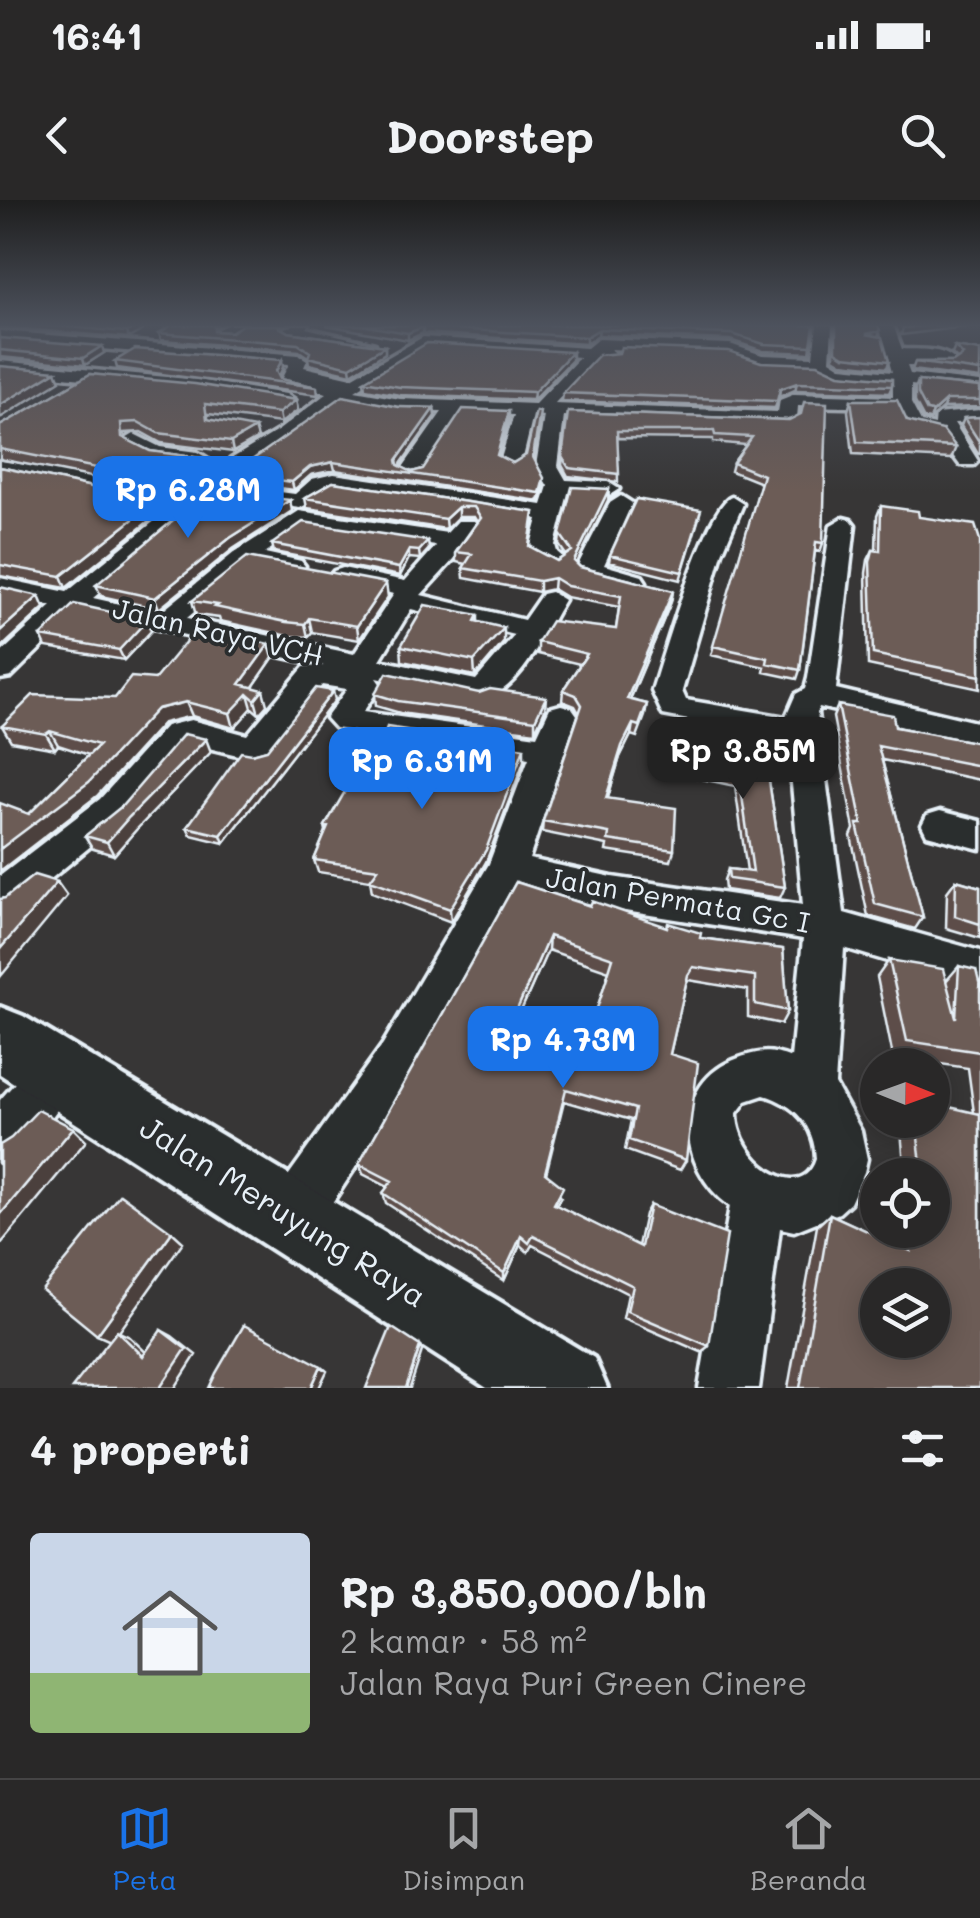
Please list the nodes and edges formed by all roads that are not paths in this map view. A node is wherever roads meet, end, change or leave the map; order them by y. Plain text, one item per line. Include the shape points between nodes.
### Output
1 (78, 380) edge
2 (157, 380) edge
3 (360, 380) edge
4 (565, 380) edge
5 (833, 380) edge
6 (900, 380) edge
7 (956, 380) edge
8 (980, 387) edge
9 (59, 393) edge
10 (768, 397) edge
11 (330, 399) junction
12 (843, 401) junction
13 (902, 403) junction
14 (391, 404) junction
15 (455, 407) junction
16 (540, 409) junction
17 (789, 409) junction
18 (700, 416) junction
19 (980, 416) edge
20 (750, 417) junction
21 (372, 426) edge
22 (251, 428) edge
23 (947, 433) junction
24 (286, 434) junction
25 (134, 440) edge
26 (710, 440) edge
27 (793, 444) edge
28 (765, 446) edge
29 (967, 460) dead end
30 (511, 462) edge
31 (238, 464) junction
32 (412, 470) edge
33 (6, 473) edge
34 (559, 486) junction
35 (206, 490) junction
36 (481, 504) junction
37 (732, 504) dead end
38 (186, 508) junction
39 (554, 514) junction
40 (842, 525) dead end
41 (456, 542) junction
42 (244, 556) junction
43 (554, 561) edge
44 (0, 586) edge
45 (680, 593) junction
46 (407, 594) junction
47 (74, 600) junction
48 (551, 600) dead end
49 (168, 620) junction
50 (530, 630) junction
51 (362, 664) junction
52 (0, 670) edge
53 (818, 695) junction
54 (800, 730) junction
55 (980, 734) edge
56 (940, 825) dead end
57 (980, 834) edge
58 (531, 874) dead end
59 (0, 898) edge
60 (824, 925) junction
61 (980, 970) edge
62 (27, 1056) edge
63 (811, 1092) junction
64 (0, 1138) edge
65 (758, 1196) junction
66 (292, 1216) junction
67 (564, 1388) edge
68 (728, 1388) edge

1 - 9 street
2 - 11 street
3 - 11 street
4 - 16 street
5 - 12 street
6 - 13 street
7 - 8 street
10 - 17 street
11 - 14 street
11 - 24 street
12 - 13 street
12 - 17 street
13 - 23 street via 912,427
14 - 15 street
14 - 21 street
15 - 16 street
15 - 32 street
16 - 18 street
16 - 30 street
16 - 34 street via 546,466
17 - 20 street
17 - 27 street
18 - 20 street
18 - 26 street
19 - 23 street via 943,418
20 - 28 street
22 - 24 street
23 - 29 street
24 - 31 street
25 - 31 street via 155,452
31 - 35 street
33 - 38 street
34 - 39 street
34 - 45 street via 614,496 590,569
35 - 36 street via 300,501 320,484 334,482
35 - 38 street
36 - 39 street
36 - 41 street
37 - 45 street via 710,553
38 - 47 street
39 - 43 street via 543,545
40 - 53 street
41 - 42 street via 299,518
41 - 46 street
42 - 46 street
42 - 49 street
44 - 47 street, Jalan Raya VCH
45 - 54 street via 667,692 674,708
46 - 50 street
46 - 51 street
47 - 49 street, Jalan Raya VCH
47 - 52 street
48 - 50 street
49 - 51 street, Jalan Raya VCH
50 - 51 street, Jalan Raya VCH via 491,686 480,691
53 - 54 street via 801,712
53 - 55 street
54 - 60 street
56 - 57 street
58 - 60 street, Jalan Permata Gc I via 612,894
59 - 66 street via 113,808 183,730 254,748 315,674 364,682 346,720 555,732 507,868 399,1060
60 - 61 street, Jalan Permata Gc I
60 - 63 street
62 - 64 street
62 - 66 main road, Jalan Meruyung Raya
63 - 65 street via 840,1140 842,1165 832,1188 812,1202
63 - 65 street via 788,1078 753,1074 724,1087 713,1106 718,1155
65 - 68 street
66 - 67 main road, Jalan Meruyung Raya

